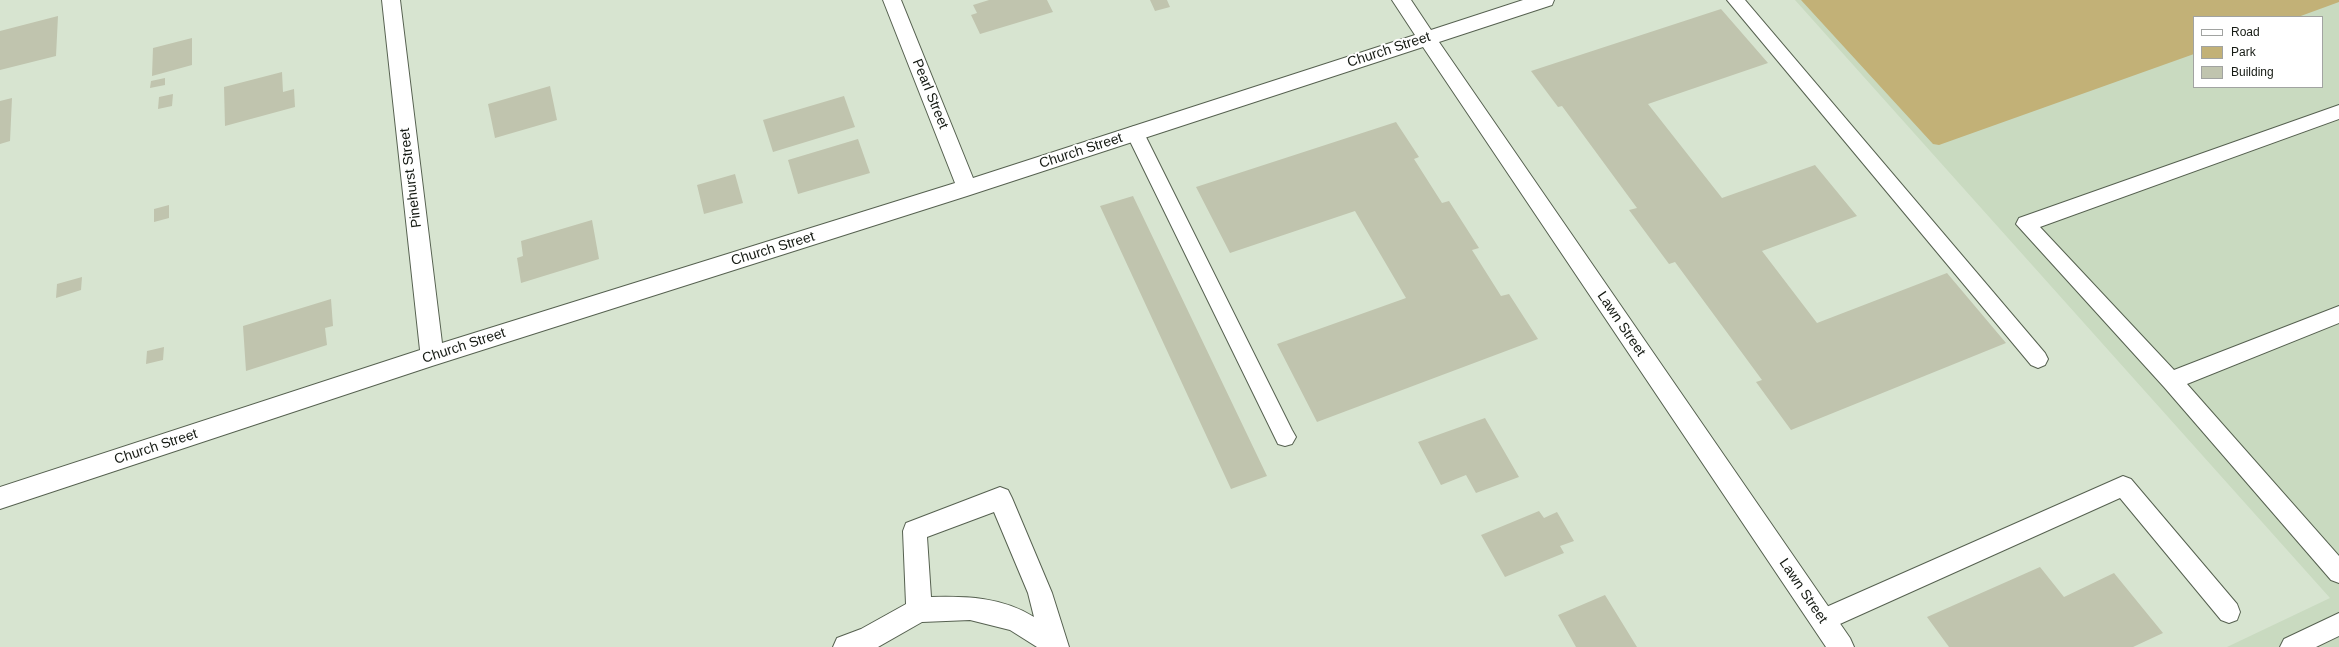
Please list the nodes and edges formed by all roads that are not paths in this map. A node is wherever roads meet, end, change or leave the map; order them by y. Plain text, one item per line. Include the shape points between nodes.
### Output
1 (391, 0) edge
2 (892, 0) edge
3 (1401, 0) edge
4 (1545, 0) edge
5 (1735, 0) edge
6 (1426, 37) junction
7 (2339, 112) edge
8 (1135, 133) junction
9 (967, 188) junction
10 (2339, 314) edge
11 (432, 356) junction
12 (2038, 359) dead end
13 (2171, 381) junction
14 (1285, 437) dead end
15 (0, 498) edge
16 (2339, 572) edge
17 (919, 610) junction
18 (2229, 612) dead end
19 (1823, 620) junction
20 (2339, 624) edge
21 (1055, 645) edge
22 (846, 647) edge
23 (1841, 647) edge
24 (2292, 647) edge

1 - 11 street, Pinehurst Street
2 - 9 street, Pearl Street
3 - 6 street, Lawn Street
4 - 6 street, Church Street
5 - 12 lane
6 - 8 street, Church Street
6 - 19 street, Lawn Street
7 - 13 lane via 2026,224
8 - 9 street, Church Street
8 - 14 lane
9 - 11 street, Church Street
10 - 13 lane
11 - 15 street, Church Street
13 - 16 lane
17 - 21 street via 970,608 1015,619
17 - 21 street via 915,530 1000,498 1040,593
17 - 22 street via 868,639
18 - 19 lane via 2123,486
19 - 23 street, Lawn Street
20 - 24 lane

